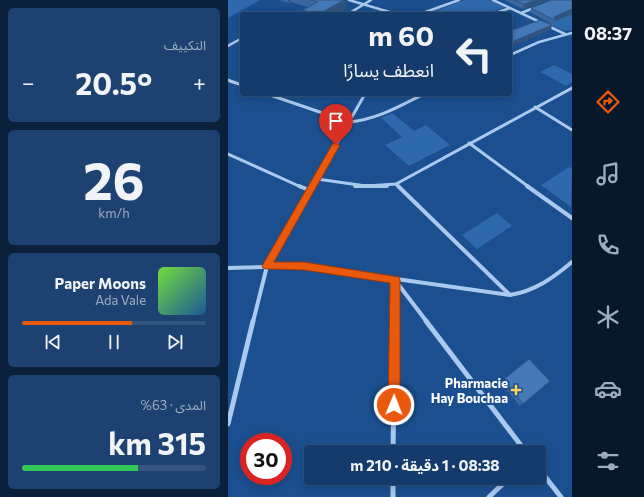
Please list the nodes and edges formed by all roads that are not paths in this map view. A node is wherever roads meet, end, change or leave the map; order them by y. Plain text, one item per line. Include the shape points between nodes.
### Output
1 (349, 0) edge
2 (371, 0) edge
3 (460, 0) edge
4 (493, 0) edge
5 (454, 1) edge
6 (364, 4) junction
7 (541, 5) edge
8 (510, 8) junction
9 (351, 12) edge
10 (390, 12) edge
11 (425, 12) edge
12 (499, 12) edge
13 (521, 13) junction
14 (572, 33) edge
15 (565, 34) junction
16 (240, 39) edge
17 (228, 46) edge
18 (512, 54) edge
19 (228, 80) edge
20 (240, 84) edge
21 (572, 88) edge
22 (273, 96) edge
23 (364, 96) edge
24 (420, 96) edge
25 (535, 107) junction
26 (349, 122) junction
27 (572, 130) edge
28 (469, 144) junction
29 (228, 154) edge
30 (317, 179) junction
31 (396, 184) junction
32 (309, 190) junction
33 (572, 218) edge
34 (572, 262) edge
35 (267, 266) junction
36 (228, 268) edge
37 (395, 280) junction
38 (510, 296) junction
39 (228, 424) edge
40 (393, 445) edge
41 (521, 445) edge
42 (546, 478) edge
43 (393, 485) edge
44 (502, 485) edge
45 (393, 497) edge
46 (489, 497) edge
47 (561, 497) edge

1 - 6 street
2 - 6 street
3 - 5 street
4 - 8 street
5 - 11 street
6 - 9 street
6 - 10 street
7 - 13 street
8 - 12 street
8 - 13 street
13 - 15 street
14 - 15 street
15 - 18 street
16 - 17 street
19 - 20 street
21 - 25 street
22 - 26 street
23 - 26 street
24 - 26 street via 369,119 356,123
25 - 27 street
25 - 28 street
26 - 30 street
28 - 31 street
28 - 33 street
29 - 32 street
30 - 31 street via 362,187 378,188
30 - 32 street
31 - 38 street
32 - 35 street
34 - 38 street via 536,288
35 - 36 street
35 - 37 street via 304,266
35 - 39 street
37 - 38 street
37 - 40 street
37 - 41 street
42 - 47 street
43 - 45 street
44 - 46 street

